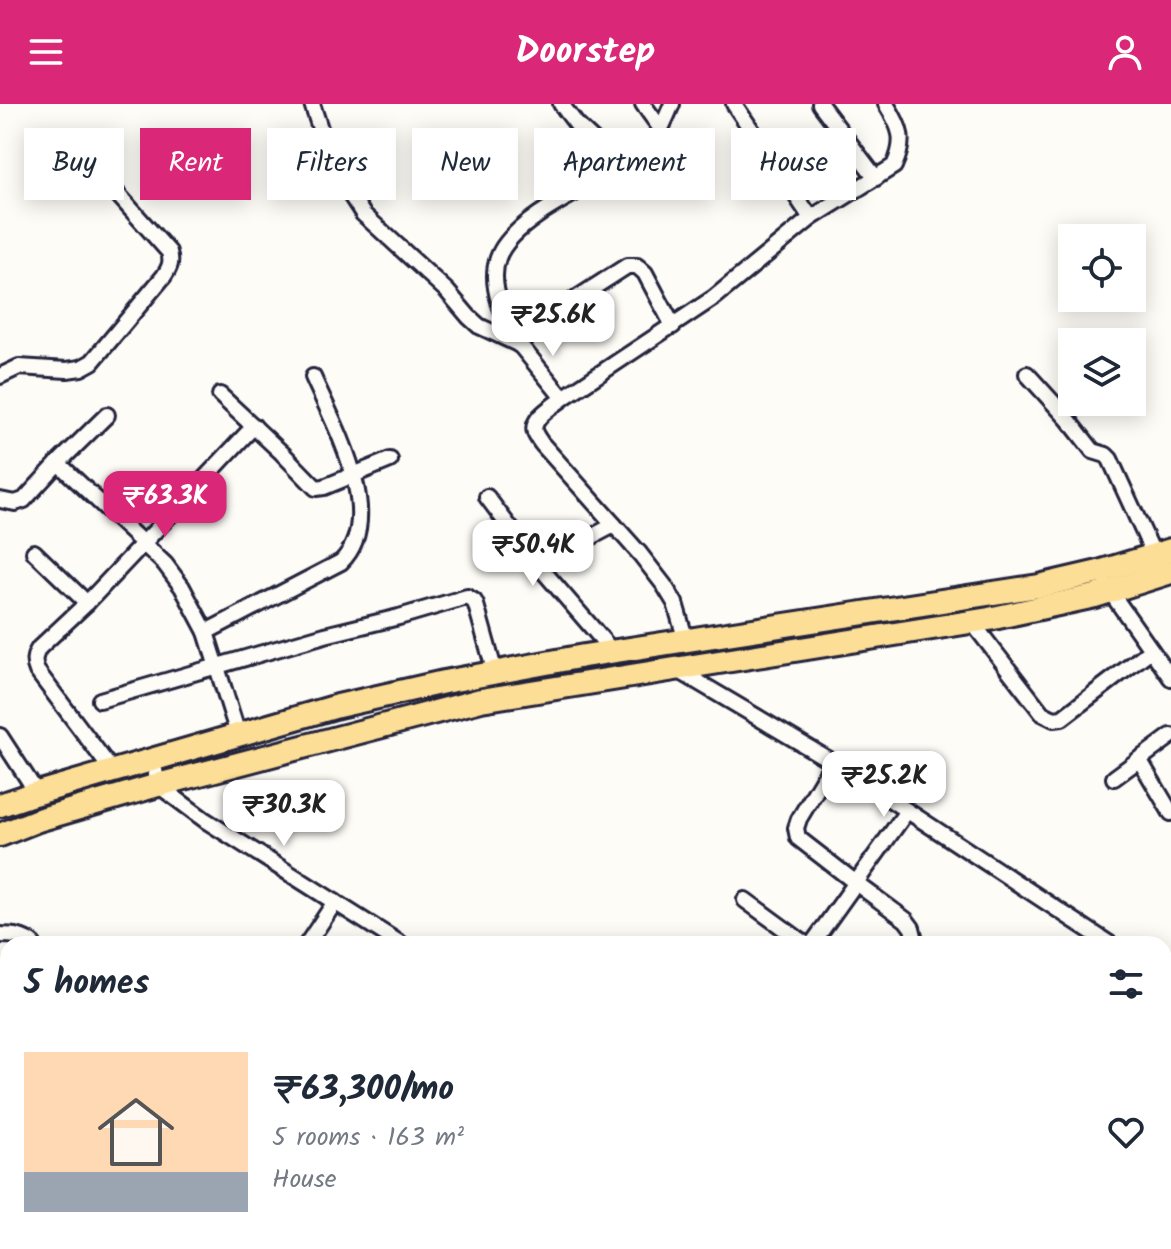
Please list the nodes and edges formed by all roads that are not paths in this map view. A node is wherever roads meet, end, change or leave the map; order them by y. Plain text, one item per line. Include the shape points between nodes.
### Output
1 (312, 104) edge
2 (561, 104) edge
3 (643, 104) edge
4 (672, 104) edge
5 (734, 104) edge
6 (820, 104) edge
7 (886, 104) edge
8 (580, 128) edge
9 (660, 128) edge
10 (661, 128) edge
11 (876, 178) junction
12 (123, 200) edge
13 (562, 200) edge
14 (811, 218) junction
15 (673, 326) junction
16 (516, 340) junction
17 (1027, 374) dead end
18 (0, 376) edge
19 (313, 377) dead end
20 (220, 395) dead end
21 (563, 398) junction
22 (107, 415) dead end
23 (254, 426) junction
24 (390, 460) dead end
25 (58, 463) junction
26 (354, 475) junction
27 (487, 497) dead end
28 (0, 500) edge
29 (614, 525) junction
30 (143, 544) junction
31 (34, 552) dead end
32 (1162, 552) edge
33 (538, 565) junction
34 (1171, 572) edge
35 (1104, 582) junction
36 (87, 603) junction
37 (971, 621) junction
38 (206, 632) junction
39 (686, 641) junction
40 (1151, 650) junction
41 (613, 652) junction
42 (217, 666) junction
43 (675, 669) junction
44 (495, 673) junction
45 (1171, 678) edge
46 (100, 700) dead end
47 (238, 734) junction
48 (0, 736) edge
49 (1171, 736) edge
50 (1139, 759) junction
51 (153, 760) junction
52 (833, 762) junction
53 (113, 772) junction
54 (1114, 778) dead end
55 (158, 785) junction
56 (37, 793) junction
57 (0, 805) edge
58 (907, 811) junction
59 (1171, 813) edge
60 (0, 835) edge
61 (856, 883) junction
62 (745, 900) dead end
63 (335, 902) junction
64 (312, 936) edge
65 (388, 936) edge
66 (794, 936) edge
67 (818, 936) edge
68 (914, 936) edge
69 (1098, 936) edge

1 - 16 street via 333,168 363,214 479,326
2 - 8 street
3 - 9 street
4 - 10 street
5 - 14 street
6 - 11 street
7 - 11 street via 902,139 894,166
11 - 14 street
12 - 18 street via 169,252 172,260 164,276 92,362 67,370 19,367
13 - 16 street via 512,237 494,272 504,316
14 - 15 street
15 - 16 street via 645,273 627,266
15 - 21 street
16 - 21 street
17 - 32 street via 1093,451 1110,459
19 - 26 street
20 - 23 street
21 - 29 street via 538,419 535,433
22 - 25 street
23 - 26 street via 316,488
23 - 30 street
24 - 26 street
25 - 28 street via 24,500
25 - 30 street
26 - 38 street via 358,530 349,554
27 - 33 street
29 - 33 street
29 - 39 street via 664,585
30 - 36 street
30 - 38 street via 182,587
31 - 36 street
32 - 35 highway
33 - 41 street
34 - 35 highway
35 - 37 highway
35 - 39 highway via 1039,586
35 - 40 street
36 - 53 street via 39,648 34,663
37 - 40 street via 1042,713 1054,719
37 - 43 highway
38 - 42 street
39 - 41 highway
40 - 45 street
41 - 44 highway
42 - 44 street via 467,597 476,605
42 - 46 street
42 - 47 street
43 - 52 street
43 - 55 highway via 481,700
44 - 47 highway via 338,706
47 - 51 highway
48 - 56 street
49 - 50 street
50 - 54 street
50 - 59 street
51 - 53 highway
51 - 55 street
52 - 58 street
52 - 61 street via 796,828 804,844
53 - 56 highway
55 - 60 highway
55 - 63 street
56 - 57 highway
58 - 61 street
58 - 69 street
61 - 67 street
61 - 68 street via 906,920
62 - 66 street
63 - 64 street
63 - 65 street

